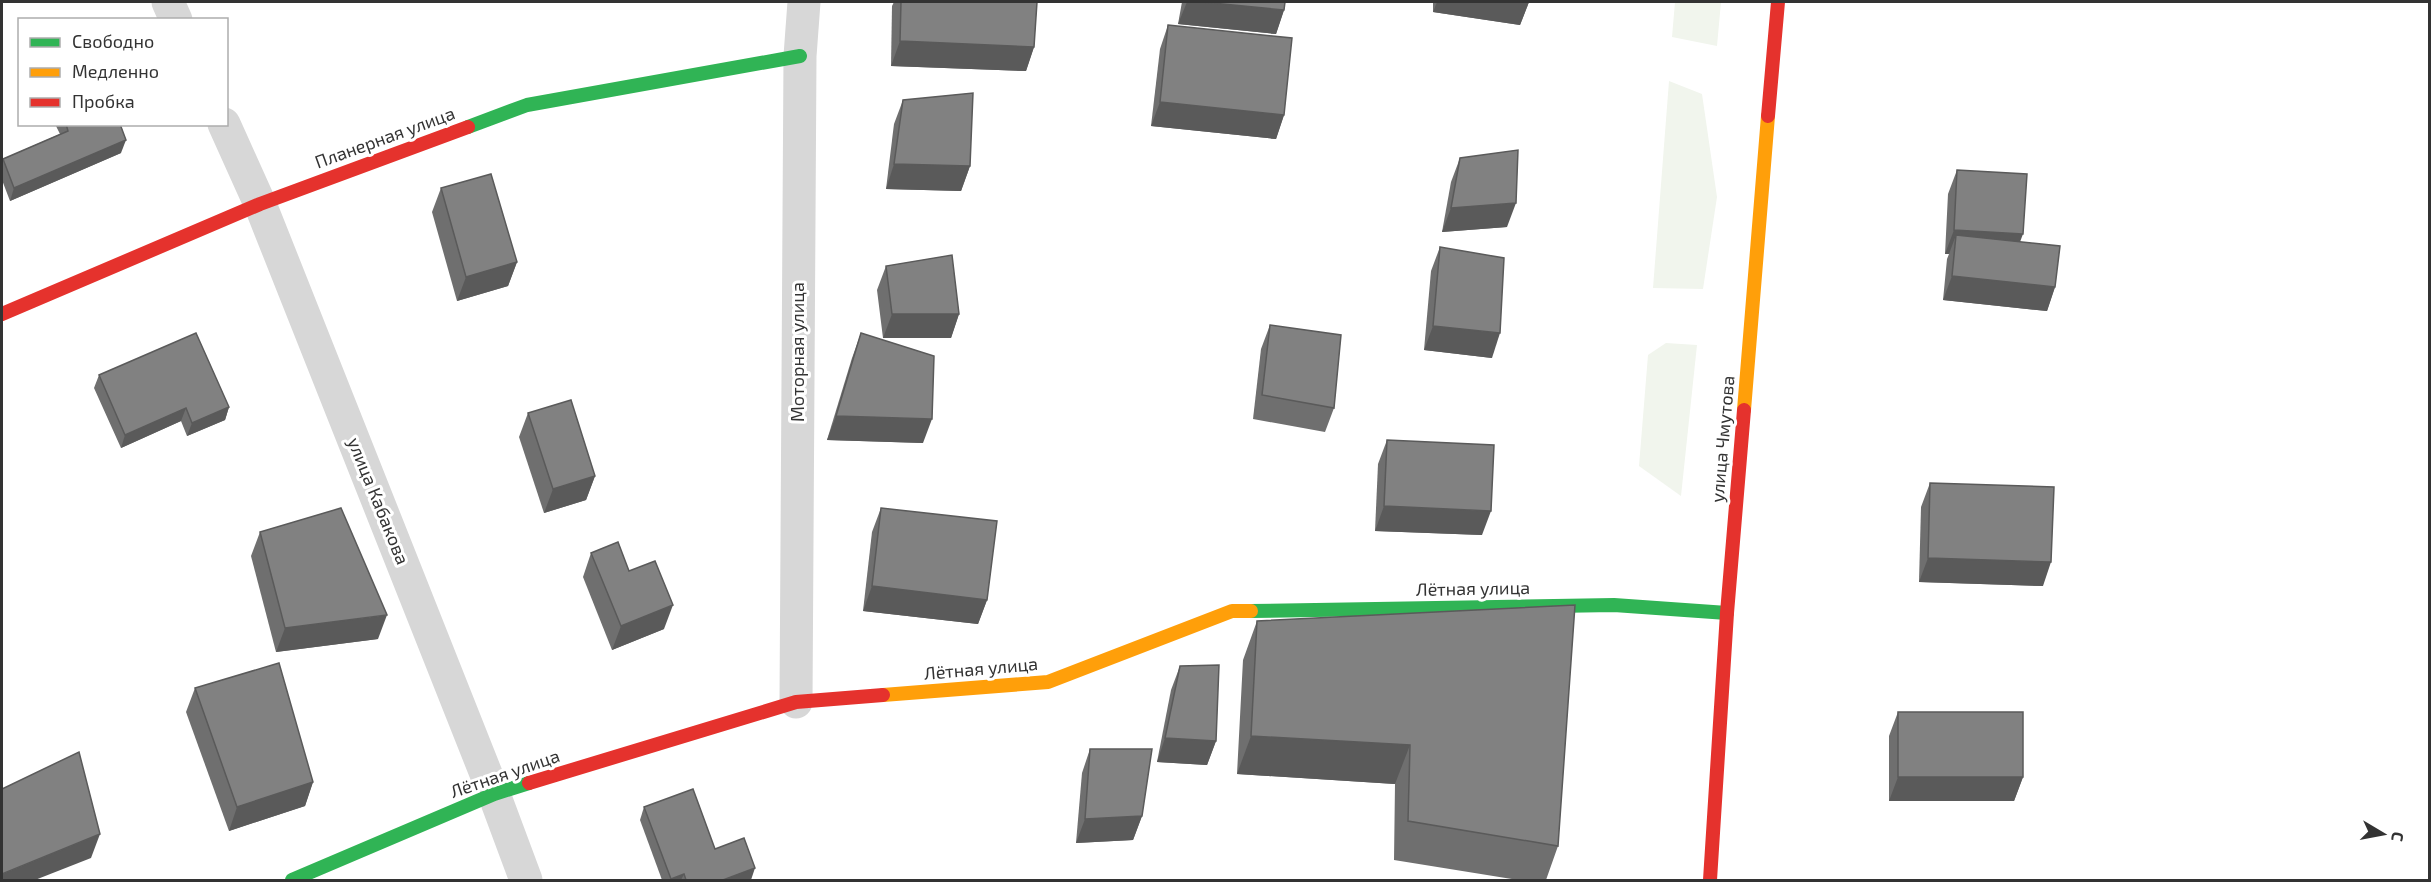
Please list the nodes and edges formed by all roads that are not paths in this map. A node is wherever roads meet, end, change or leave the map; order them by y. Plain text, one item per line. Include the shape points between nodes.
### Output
1 (168, 2) edge
2 (804, 2) edge
3 (1778, 2) edge
4 (175, 18) edge
5 (800, 56) junction
6 (225, 126) edge
7 (260, 204) junction
8 (2, 315) edge
9 (1727, 613) junction
10 (796, 702) junction
11 (494, 794) junction
12 (292, 880) edge
13 (526, 880) edge
14 (1710, 880) edge

1 - 4 street
2 - 5 street, Моторная улица
3 - 9 street, улица Чмутова
5 - 7 street, Планерная улица via 527,105
5 - 10 street, Моторная улица
6 - 7 street, улица Кабакова
7 - 8 street, Планерная улица
7 - 11 street, улица Кабакова
9 - 10 street, Лётная улица via 1614,605 1232,611 1048,682
9 - 14 street, улица Чмутова
10 - 11 street, Лётная улица
11 - 12 street, Лётная улица
11 - 13 street, улица Кабакова

